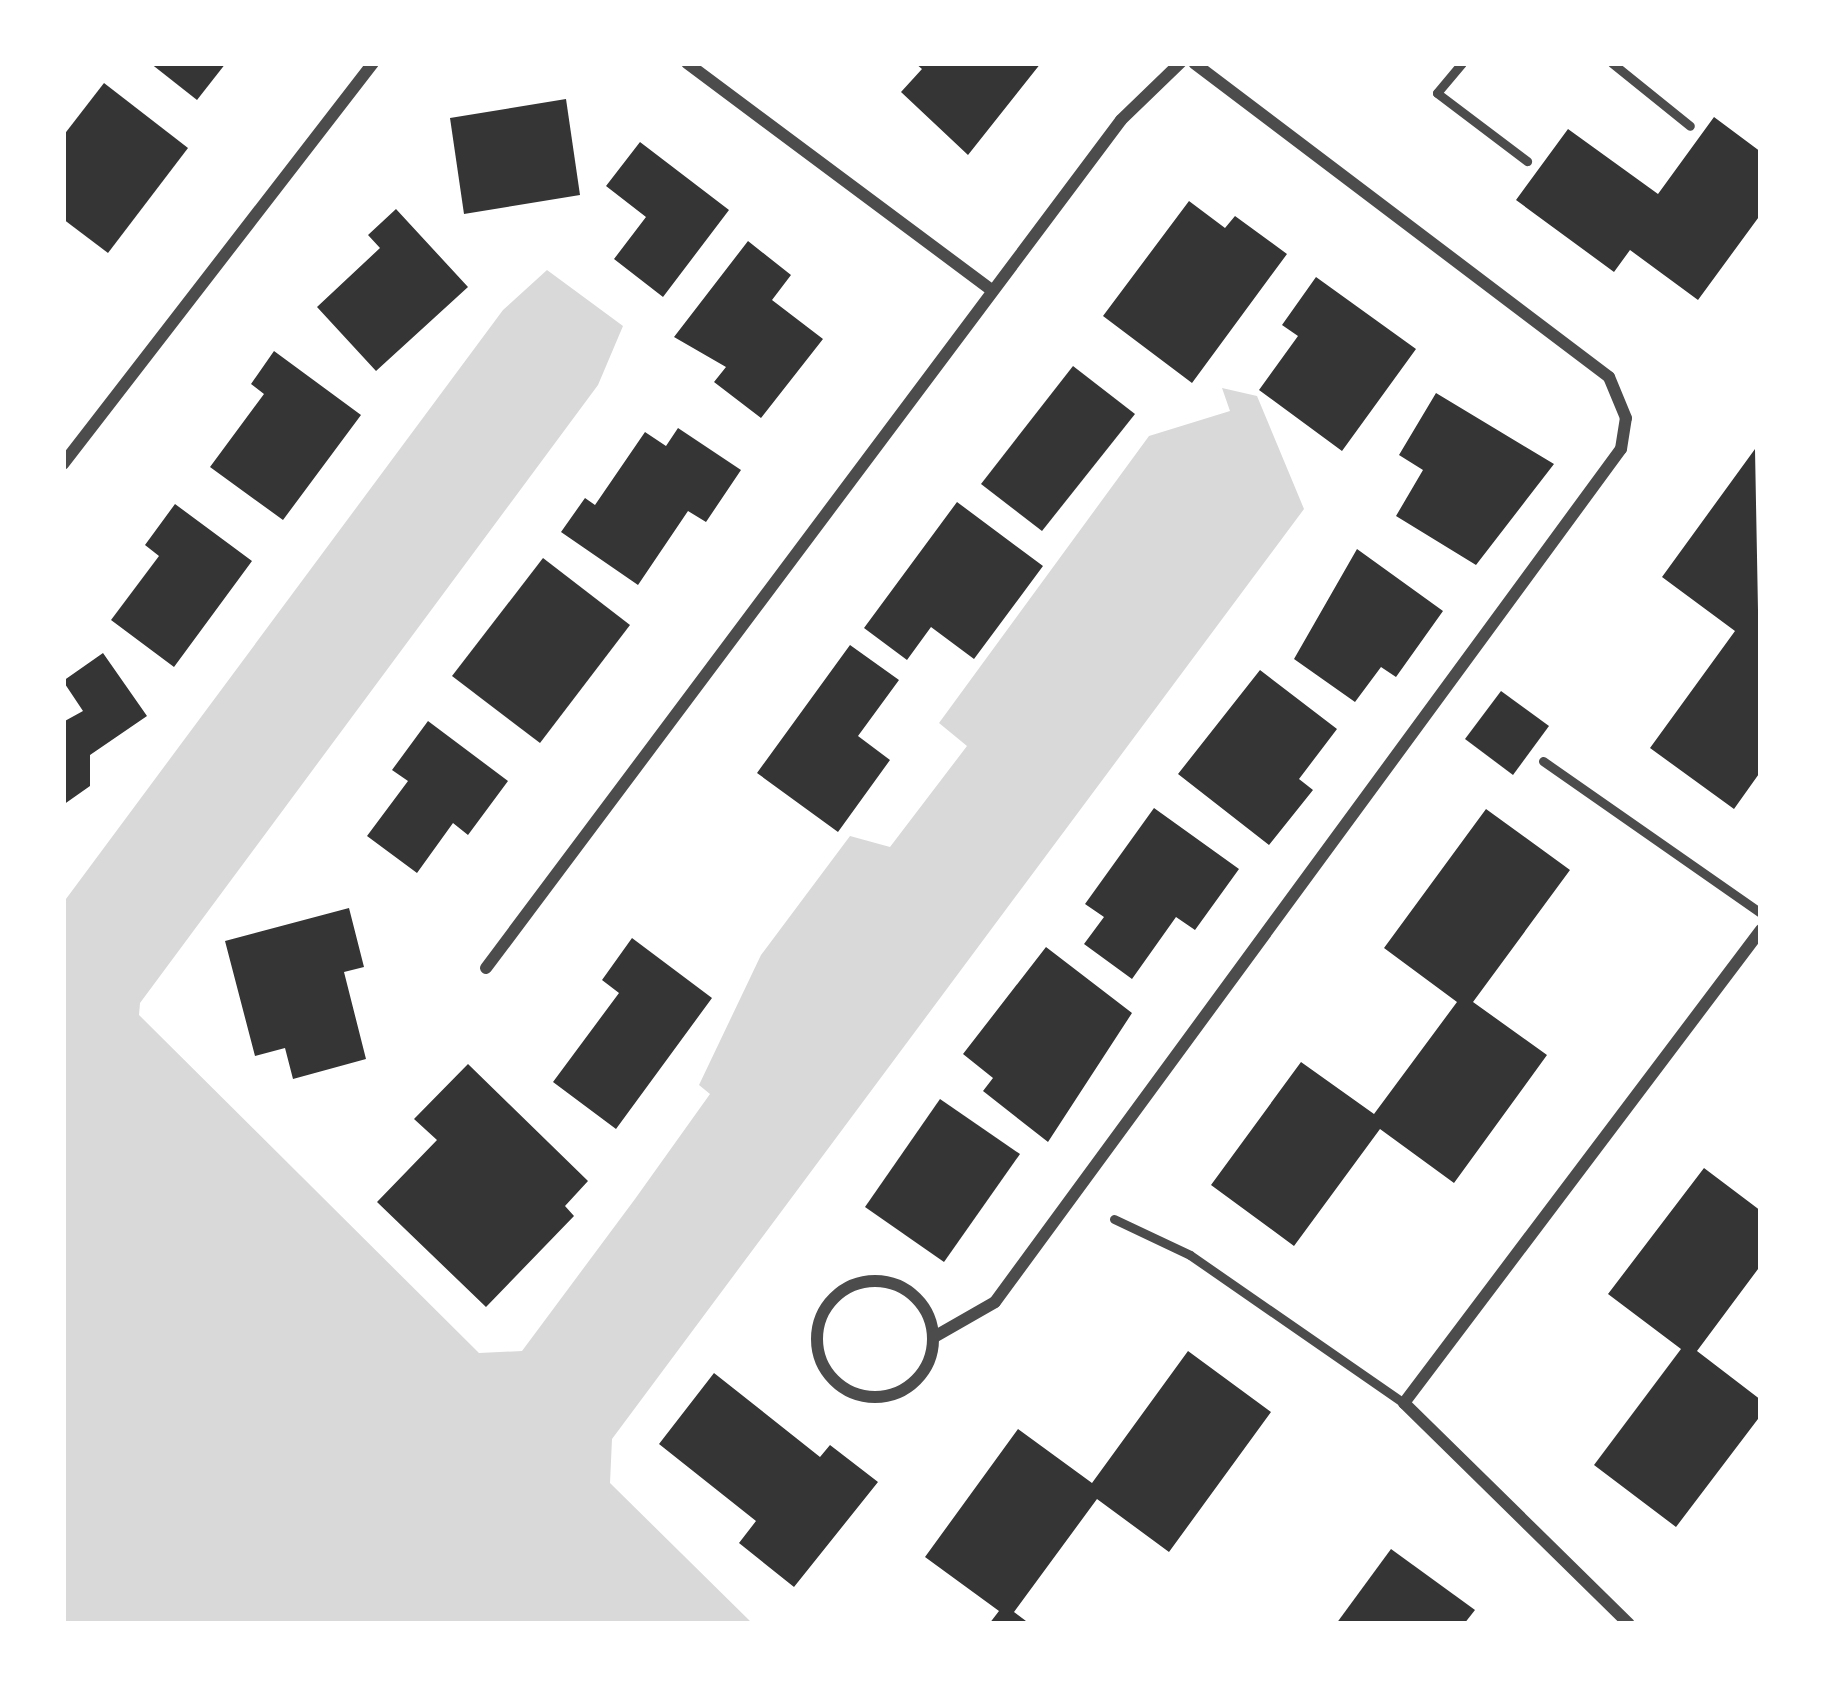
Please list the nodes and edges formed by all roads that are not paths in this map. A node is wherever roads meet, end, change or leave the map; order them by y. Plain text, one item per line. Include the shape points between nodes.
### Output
1 (373, 63) edge
2 (687, 63) edge
3 (1180, 63) edge
4 (1194, 63) edge
5 (1462, 63) edge
6 (1612, 63) edge
7 (1690, 126) dead end
8 (1527, 161) dead end
9 (992, 290) junction
10 (63, 464) edge
11 (1543, 761) dead end
12 (1761, 913) edge
13 (1761, 930) edge
14 (486, 968) dead end
15 (1114, 1219) dead end
16 (934, 1337) junction
17 (1404, 1403) junction
18 (1629, 1624) edge

1 - 10 street
2 - 9 street
3 - 9 street via 1121,120
4 - 16 street via 1609,377 1626,418 1612,477 995,1302
5 - 8 lane via 1437,93
6 - 7 lane
9 - 14 street
11 - 12 lane
13 - 17 street
15 - 17 lane via 1190,1255
16 - 16 street via 924,1371 878,1397 830,1377 817,1340 830,1302 864,1281 904,1287
17 - 18 street

